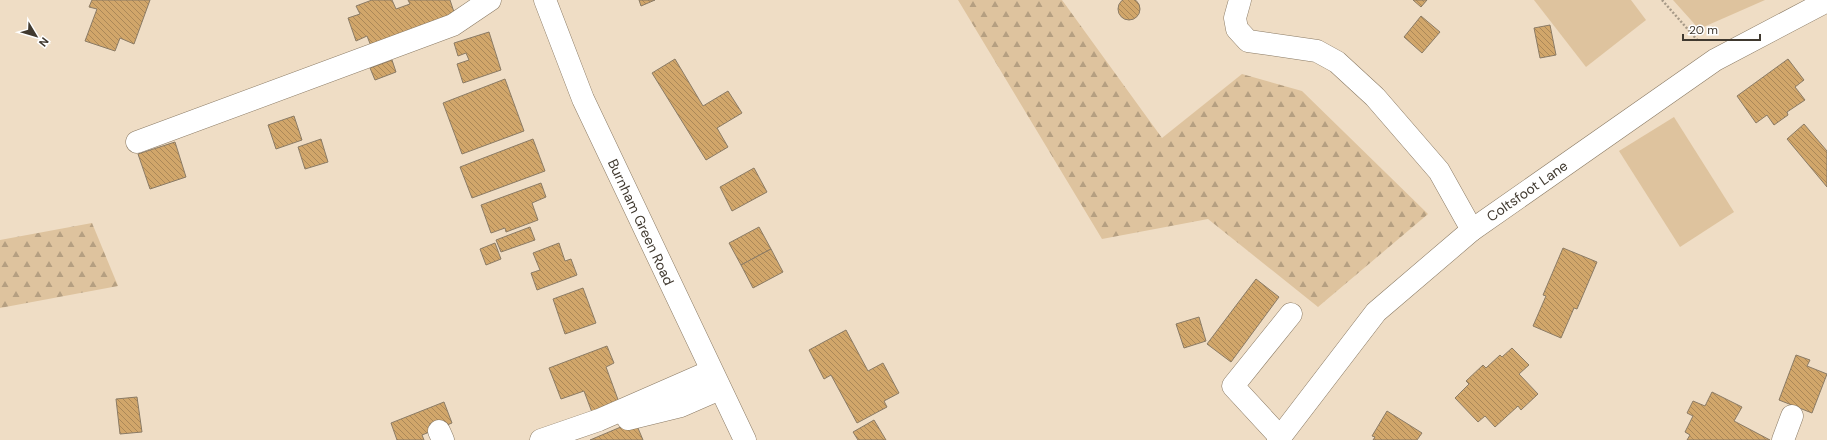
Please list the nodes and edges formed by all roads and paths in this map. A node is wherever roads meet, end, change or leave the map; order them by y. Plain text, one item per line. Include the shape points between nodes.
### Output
1 (490, 0) edge
2 (545, 0) edge
3 (1240, 0) edge
4 (1662, 0) edge
5 (1827, 1) edge
6 (1715, 60) junction
7 (137, 142) dead end
8 (1472, 230) junction
9 (1291, 314) dead end
10 (715, 380) junction
11 (1792, 416) dead end
12 (1279, 439) edge
13 (541, 440) edge
14 (571, 440) edge
15 (745, 440) edge
16 (1783, 440) edge

1 - 7 street via 453,25
2 - 10 street, Burnham Green Road via 584,99
3 - 8 street via 1235,18 1237,29 1248,40 1317,51 1337,62 1375,97 1439,171
4 - 6 path
5 - 6 street, Coltsfoot Lane
6 - 8 street, Coltsfoot Lane
8 - 12 street, Coltsfoot Lane via 1376,312
9 - 12 street via 1233,386
10 - 13 street
10 - 14 street via 680,406 633,417
10 - 15 street, Burnham Green Road
11 - 16 street

